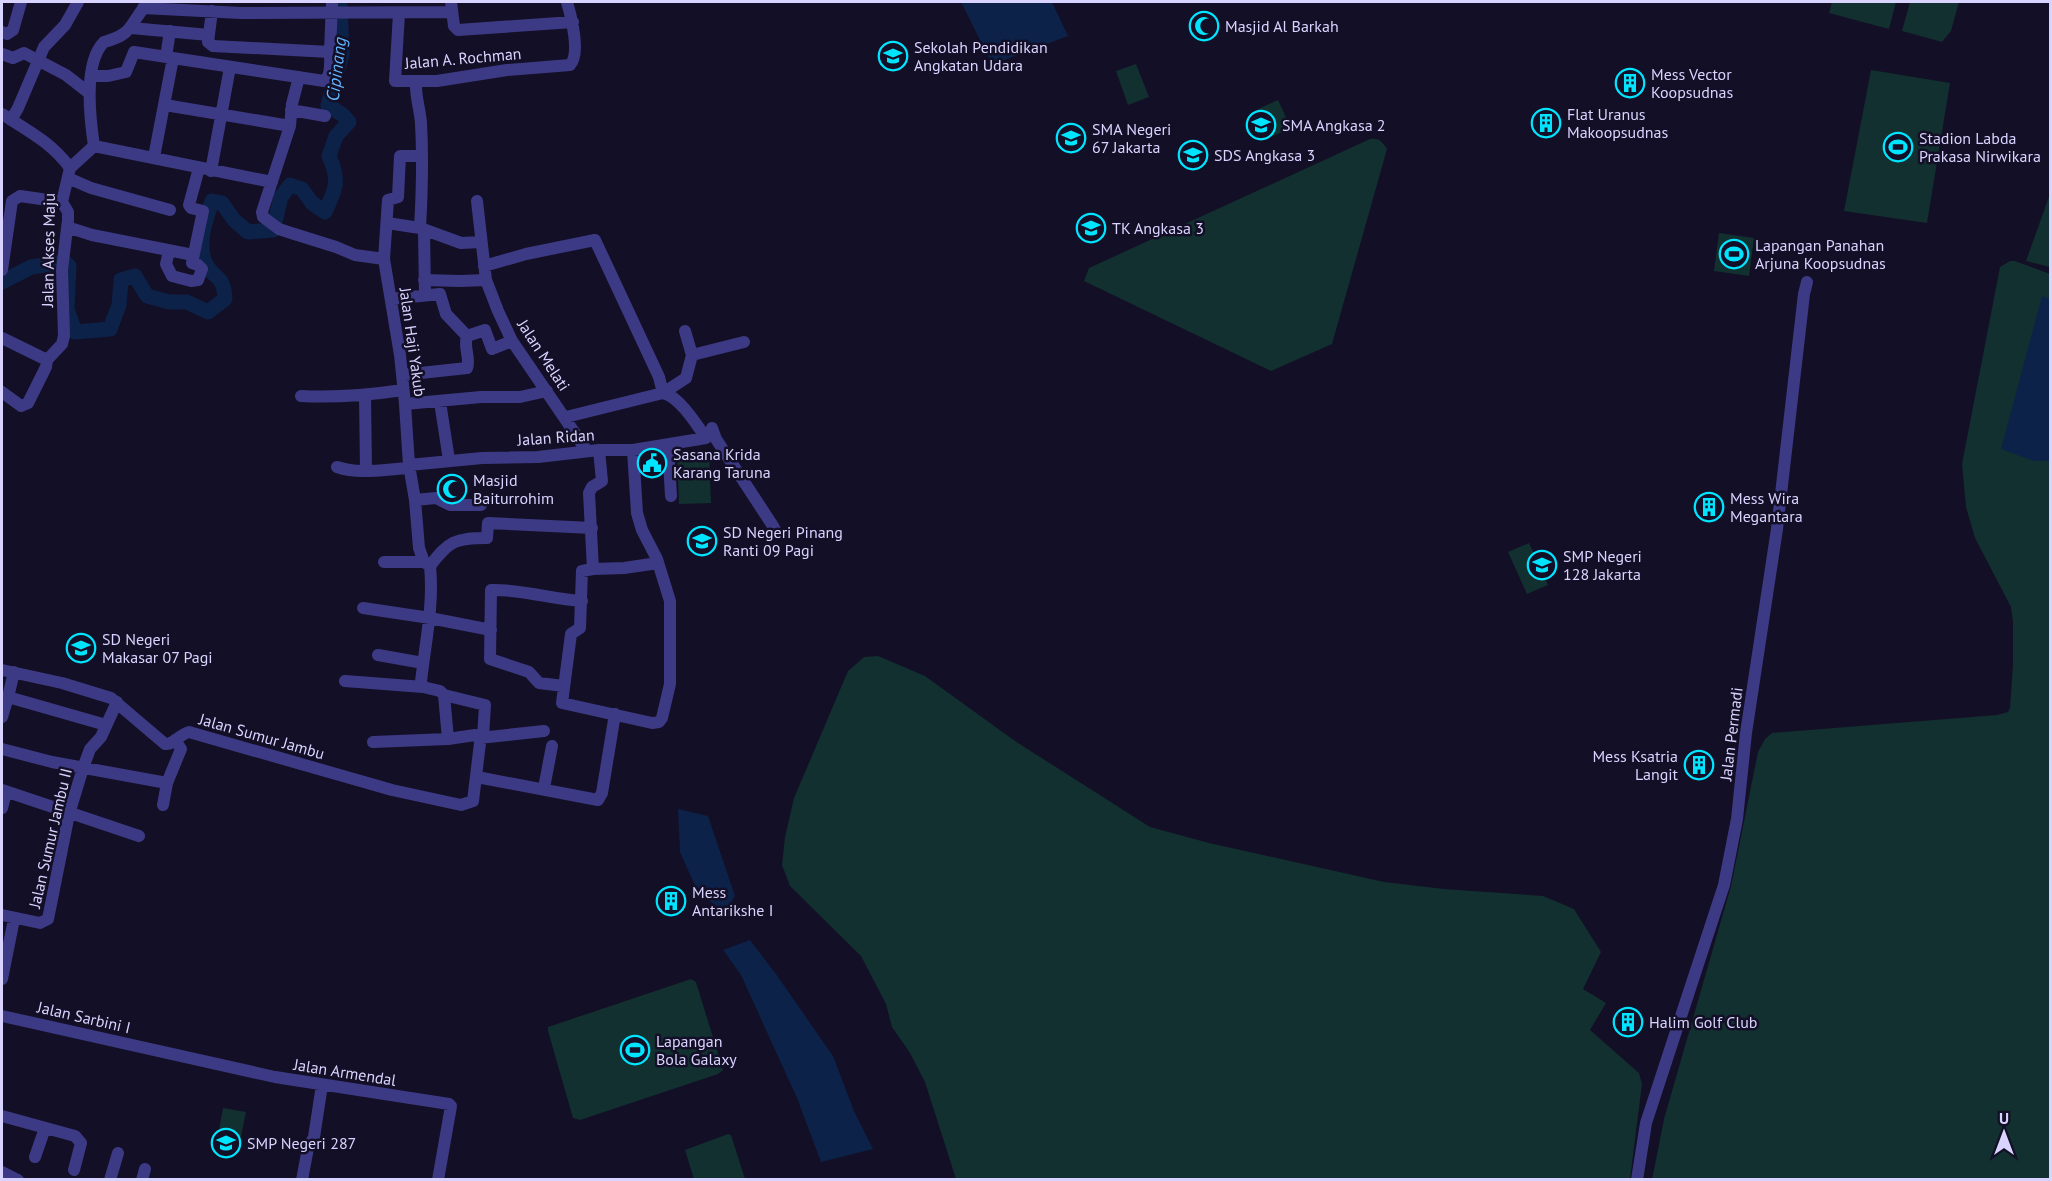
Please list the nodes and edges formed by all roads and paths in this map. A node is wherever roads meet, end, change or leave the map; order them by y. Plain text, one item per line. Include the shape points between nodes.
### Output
1 (21, 2) edge
2 (78, 2) edge
3 (567, 2) edge
4 (147, 4) edge
5 (227, 6) edge
6 (452, 7) edge
7 (333, 8) edge
8 (212, 11) junction
9 (399, 14) junction
10 (573, 22) junction
11 (131, 28) junction
12 (170, 31) junction
13 (2, 32) edge
14 (209, 35) junction
15 (221, 47) junction
16 (330, 52) junction
17 (2, 54) edge
18 (169, 57) junction
19 (38, 60) junction
20 (224, 66) junction
21 (92, 76) junction
22 (299, 77) junction
23 (416, 84) junction
24 (89, 93) junction
25 (165, 105) junction
26 (291, 110) junction
27 (221, 115) junction
28 (325, 116) dead end
29 (6, 117) edge
30 (290, 126) junction
31 (94, 146) junction
32 (422, 156) junction
33 (154, 157) junction
34 (205, 169) junction
35 (69, 173) junction
36 (272, 182) junction
37 (477, 201) dead end
38 (62, 202) junction
39 (170, 210) dead end
40 (387, 223) junction
41 (66, 227) junction
42 (422, 228) junction
43 (481, 242) junction
44 (169, 251) junction
45 (193, 255) junction
46 (384, 259) junction
47 (484, 266) junction
48 (2, 270) edge
49 (424, 280) junction
50 (486, 280) junction
51 (1807, 282) dead end
52 (425, 295) junction
53 (391, 299) junction
54 (685, 331) dead end
55 (466, 336) junction
56 (2, 338) edge
57 (512, 341) junction
58 (744, 342) dead end
59 (692, 355) junction
60 (47, 360) junction
61 (402, 375) junction
62 (403, 390) junction
63 (546, 391) junction
64 (2, 392) edge
65 (663, 393) junction
66 (365, 395) junction
67 (301, 396) dead end
68 (440, 402) junction
69 (405, 404) junction
70 (566, 417) junction
71 (709, 433) junction
72 (668, 445) junction
73 (593, 450) junction
74 (633, 450) junction
75 (449, 460) junction
76 (337, 467) dead end
77 (409, 467) junction
78 (366, 471) junction
79 (671, 496) dead end
80 (415, 500) junction
81 (481, 505) dead end
82 (592, 528) junction
83 (777, 534) dead end
84 (384, 562) dead end
85 (658, 563) junction
86 (427, 564) junction
87 (592, 569) junction
88 (582, 602) junction
89 (363, 608) dead end
90 (430, 618) junction
91 (491, 630) junction
92 (378, 655) dead end
93 (423, 663) junction
94 (8, 671) edge
95 (345, 681) dead end
96 (564, 686) junction
97 (423, 687) junction
98 (444, 695) junction
99 (9, 697) junction
100 (117, 702) junction
101 (615, 714) junction
102 (2, 717) edge
103 (106, 725) junction
104 (544, 731) dead end
105 (481, 738) junction
106 (448, 739) junction
107 (175, 740) junction
108 (373, 742) dead end
109 (552, 746) dead end
110 (2, 749) edge
111 (83, 768) junction
112 (477, 777) junction
113 (167, 783) junction
114 (544, 788) junction
115 (4, 791) edge
116 (163, 805) dead end
117 (2, 808) edge
118 (69, 814) junction
119 (139, 836) dead end
120 (2, 915) edge
121 (14, 919) junction
122 (2, 979) edge
123 (2, 1016) edge
124 (159, 1051) joint
125 (322, 1085) junction
126 (2, 1116) edge
127 (45, 1128) junction
128 (118, 1153) dead end
129 (34, 1157) dead end
130 (75, 1170) dead end
131 (2, 1172) edge
132 (18, 1179) edge
133 (110, 1179) edge
134 (302, 1179) edge
135 (438, 1179) edge
136 (1637, 1179) edge

1 - 13 street via 13,30
2 - 19 street
3 - 10 street
4 - 8 street
4 - 11 street
5 - 7 street via 301,12
5 - 8 street
6 - 9 street
6 - 10 street via 458,30
7 - 9 street
7 - 16 street
8 - 14 street
9 - 23 street, Jalan A. Rochman via 395,81
10 - 23 street, Jalan A. Rochman via 575,56 573,63 566,66
11 - 12 street
11 - 21 street via 100,45
12 - 14 street
12 - 18 street
14 - 15 street via 210,45
15 - 16 street
15 - 20 street
16 - 22 street via 326,80
17 - 19 street via 13,58 24,53
18 - 20 street
18 - 21 street via 134,52 126,72
18 - 25 street
19 - 24 street
19 - 29 street via 18,108
20 - 22 street
20 - 27 street
21 - 24 street
22 - 26 street
23 - 32 street
24 - 31 street
25 - 27 street
25 - 33 street
26 - 28 street
26 - 30 street
27 - 30 street
27 - 34 street
29 - 35 street via 40,137 62,157
30 - 36 street
31 - 33 street
31 - 35 street
32 - 40 street, Jalan Haji Yakub via 400,156 398,196 388,200
32 - 42 street
33 - 34 street
34 - 36 street
34 - 45 street via 189,205 203,211
35 - 38 street, Jalan Akses Maju
35 - 39 street via 91,188
36 - 46 street via 262,212 268,221 288,232 361,257
37 - 43 street, Jalan Melati
38 - 41 street, Jalan Akses Maju via 68,212
38 - 48 street via 20,196 14,199
40 - 42 street
40 - 46 street, Jalan Haji Yakub
41 - 44 street
41 - 60 street, Jalan Akses Maju via 62,344
42 - 43 street via 461,243
42 - 49 street
43 - 47 street, Jalan Melati
44 - 45 street
44 - 45 street via 168,272 191,281 198,280 202,269 192,263
46 - 53 street, Jalan Haji Yakub
47 - 50 street, Jalan Melati
47 - 65 street via 596,240
49 - 50 street
49 - 52 street
50 - 57 street, Jalan Melati
51 - 136 street, Jalan Permadi via 1775,540 1725,885 1646,1123
52 - 53 street
52 - 55 street via 440,294 446,314
53 - 61 street, Jalan Haji Yakub
54 - 59 street
55 - 57 street via 484,330 492,349
55 - 61 street via 467,368
56 - 60 street
57 - 63 street, Jalan Melati
58 - 59 street
59 - 65 street via 686,378
60 - 64 street, Jalan Akses Maju via 24,406
61 - 62 street, Jalan Haji Yakub
62 - 66 street
62 - 69 street, Jalan Haji Yakub
63 - 68 street via 520,397
63 - 70 street, Jalan Melati
65 - 70 street
65 - 71 street via 670,395
66 - 67 street
66 - 78 street
68 - 69 street
68 - 75 street
69 - 77 street, Jalan Haji Yakub
70 - 73 street, Jalan Melati
71 - 72 street, Jalan Ridan
71 - 83 street
72 - 74 street, Jalan Ridan
72 - 79 street
73 - 74 street, Jalan Ridan
73 - 75 street, Jalan Ridan via 538,457
73 - 82 street via 602,481 589,491
74 - 85 street via 637,513
75 - 77 street, Jalan Ridan
76 - 78 street, Jalan Ridan
77 - 78 street, Jalan Ridan
77 - 80 street, Jalan Haji Yakub
80 - 81 street via 436,498 450,505
80 - 86 street, Jalan Haji Yakub via 419,548
82 - 86 street via 488,523 487,538 453,542
82 - 87 street
84 - 86 street
85 - 87 street
85 - 101 street via 670,601 670,684 662,718 652,723
86 - 90 street, Jalan Haji Yakub
87 - 88 street via 582,571
88 - 91 street via 491,590
88 - 96 street via 580,628 571,634
89 - 90 street
90 - 91 street
90 - 93 street, Jalan Haji Yakub
91 - 96 street via 490,659 529,672 539,682
92 - 93 street
93 - 97 street, Jalan Haji Yakub
94 - 99 street
94 - 100 street, Jalan Sumur Jambu via 62,683
95 - 97 street
96 - 101 street via 563,705
97 - 98 street
98 - 105 street, Jalan Sumur Jambu via 485,705
98 - 106 street
99 - 102 street
99 - 103 street
100 - 103 street, Jalan Sumur Jambu II
100 - 107 street, Jalan Sumur Jambu via 162,743
101 - 114 street via 598,800
103 - 111 street, Jalan Sumur Jambu II
104 - 105 street
105 - 106 street via 475,735
105 - 112 street, Jalan Sumur Jambu
106 - 108 street
107 - 112 street, Jalan Sumur Jambu via 189,732 392,790 466,804 475,797
107 - 113 street via 181,749
109 - 114 street
110 - 111 street
111 - 113 street
111 - 118 street, Jalan Sumur Jambu II
112 - 114 street
113 - 116 street
115 - 117 street
115 - 118 street
118 - 119 street
118 - 121 street, Jalan Sumur Jambu II via 48,919 40,923
120 - 121 street
121 - 122 street
123 - 124 street, Jalan Sarbini I
124 - 125 street, Jalan Armendal
125 - 134 street
125 - 135 street, Jalan Armendal via 451,1105
126 - 127 street
127 - 129 street
127 - 130 street via 79,1140
128 - 133 street
131 - 132 street

